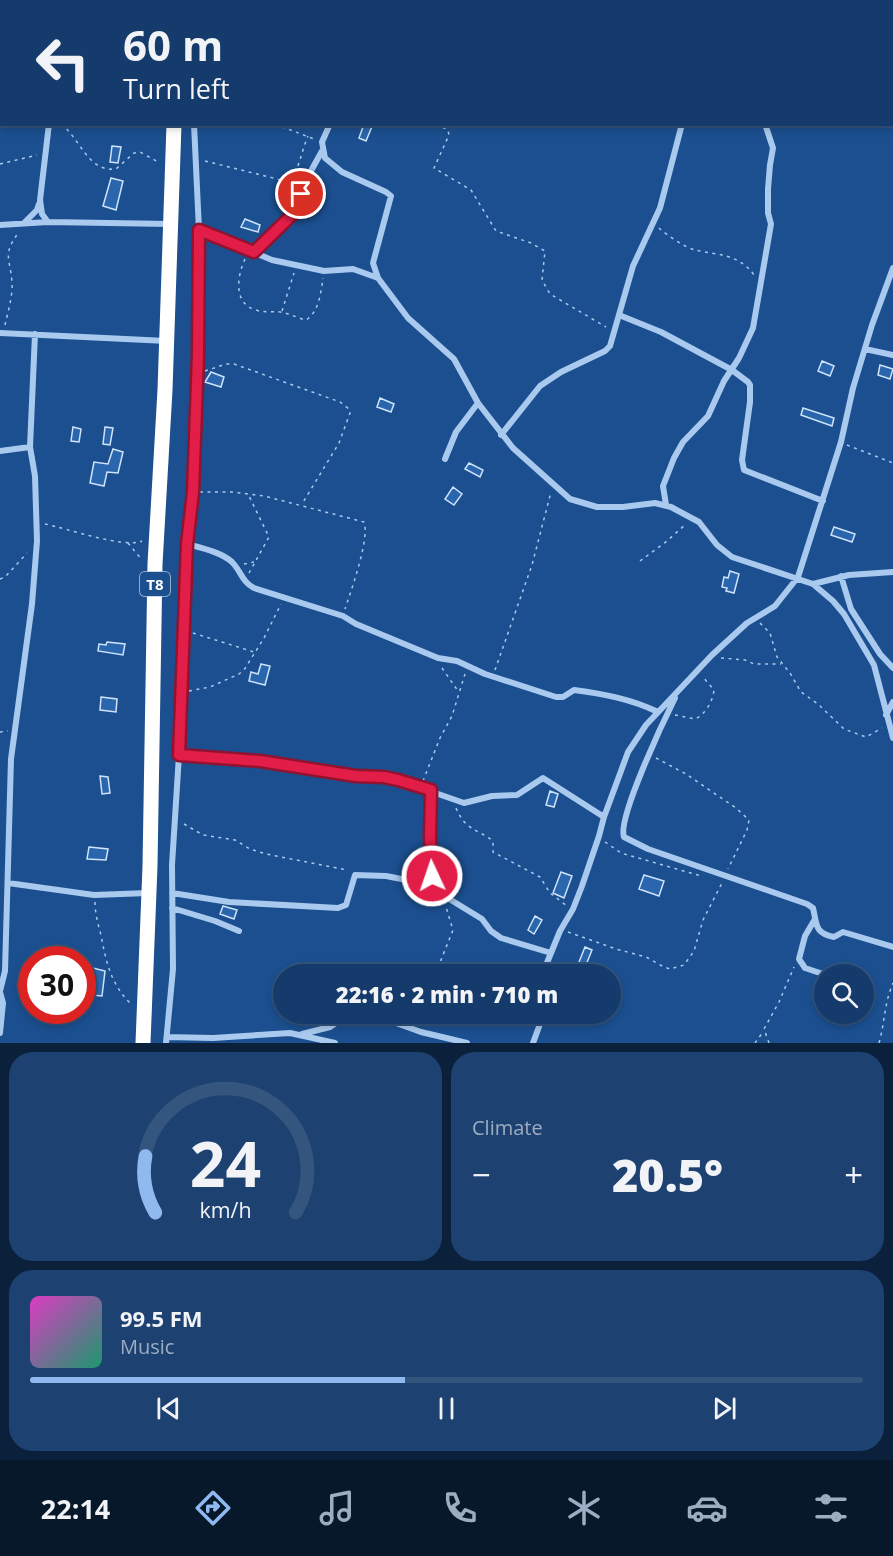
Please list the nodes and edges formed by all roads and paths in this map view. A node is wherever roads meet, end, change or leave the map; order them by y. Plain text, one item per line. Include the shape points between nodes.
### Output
1 (49, 126) edge
2 (63, 126) edge
3 (174, 126) edge
4 (194, 126) edge
5 (280, 126) edge
6 (329, 126) edge
7 (440, 126) edge
8 (681, 126) edge
9 (765, 126) edge
10 (308, 136) junction
11 (322, 143) junction
12 (322, 151) junction
13 (46, 153) junction
14 (196, 157) junction
15 (0, 164) edge
16 (172, 169) junction
17 (40, 200) junction
18 (48, 222) junction
19 (655, 222) junction
20 (24, 223) junction
21 (171, 224) junction
22 (0, 225) edge
23 (199, 230) junction
24 (253, 252) junction
25 (295, 265) junction
26 (893, 268) edge
27 (324, 271) junction
28 (378, 278) junction
29 (761, 285) junction
30 (282, 312) junction
31 (619, 315) junction
32 (615, 332) junction
33 (2, 333) edge
34 (35, 334) junction
35 (167, 341) junction
36 (865, 349) junction
37 (893, 355) edge
38 (732, 370) junction
39 (197, 375) junction
40 (478, 403) junction
41 (501, 435) junction
42 (841, 442) junction
43 (30, 447) junction
44 (0, 451) edge
45 (445, 459) dead end
46 (893, 463) edge
47 (553, 484) junction
48 (193, 492) junction
49 (248, 494) junction
50 (823, 501) junction
51 (302, 505) junction
52 (666, 505) junction
53 (693, 518) junction
54 (38, 522) junction
55 (157, 534) junction
56 (38, 541) junction
57 (128, 543) junction
58 (187, 544) junction
59 (254, 561) junction
60 (640, 561) dead end
61 (155, 564) junction
62 (234, 564) junction
63 (893, 572) edge
64 (841, 576) junction
65 (798, 578) junction
66 (0, 579) edge
67 (245, 582) junction
68 (813, 584) junction
69 (285, 598) junction
70 (343, 616) junction
71 (755, 618) junction
72 (184, 630) junction
73 (255, 652) junction
74 (712, 655) junction
75 (438, 658) junction
76 (467, 664) junction
77 (782, 664) junction
78 (893, 668) edge
79 (697, 671) junction
80 (493, 677) junction
81 (459, 692) junction
82 (678, 692) junction
83 (181, 696) junction
84 (893, 702) edge
85 (658, 712) junction
86 (668, 713) junction
87 (886, 714) junction
88 (888, 723) junction
89 (893, 738) edge
90 (650, 750) junction
91 (179, 755) junction
92 (421, 786) junction
93 (431, 790) junction
94 (452, 799) junction
95 (604, 817) junction
96 (174, 820) junction
97 (600, 836) junction
98 (362, 875) junction
99 (727, 875) junction
100 (705, 877) dead end
101 (8, 883) junction
102 (433, 889) junction
103 (149, 893) junction
104 (172, 893) junction
105 (94, 895) junction
106 (442, 895) junction
107 (172, 908) junction
108 (573, 909) junction
109 (815, 919) junction
110 (239, 931) dead end
111 (560, 931) junction
112 (893, 947) edge
113 (551, 953) junction
114 (799, 958) junction
115 (439, 964) edge
116 (546, 964) edge
117 (814, 971) edge
118 (893, 983) edge
119 (0, 992) edge
120 (144, 1016) junction
121 (334, 1024) edge
122 (399, 1024) edge
123 (540, 1024) edge
124 (764, 1032) junction
125 (0, 1034) edge
126 (299, 1035) junction
127 (166, 1040) edge
128 (143, 1043) edge
129 (335, 1043) edge
130 (467, 1043) edge
131 (533, 1043) edge
132 (755, 1043) edge
133 (769, 1043) edge
134 (879, 1043) edge

1 - 13 street
2 - 16 path via 99,166 116,169 140,152
3 - 16 highway, T8
4 - 14 street
5 - 10 path
6 - 11 street
7 - 32 path via 449,135 434,168 471,190 496,231 545,251 542,280 553,297
8 - 19 street
9 - 29 street via 773,148 768,189 771,224
10 - 11 path
10 - 14 path via 289,182
11 - 12 street
12 - 24 street via 293,214
12 - 28 street via 342,172 391,196 373,263
13 - 15 path
13 - 17 street
14 - 23 street
16 - 21 highway, T8
17 - 18 street
17 - 20 street via 37,210
18 - 20 street
18 - 21 street
19 - 29 path via 690,248 734,258 749,268
19 - 31 street via 633,266
20 - 22 street
20 - 33 path via 7,259 12,287
21 - 35 highway, T8
23 - 24 street
23 - 39 street
24 - 25 street
24 - 30 path via 242,267 241,299 254,310
25 - 27 street
25 - 30 path
26 - 36 street
27 - 28 street via 353,269
27 - 30 path via 322,291 312,317 306,320
28 - 40 street via 408,318 454,358
29 - 38 street via 753,328
31 - 32 street
31 - 38 street via 661,332
32 - 41 street via 605,351 540,386
33 - 34 street
34 - 35 street
34 - 43 street
35 - 55 highway, T8
36 - 37 street
36 - 42 street
38 - 50 street via 750,386 744,470
38 - 52 street via 708,416 683,442 674,458 663,486
39 - 48 street
39 - 51 path via 234,364 325,396 349,409 339,443
40 - 41 street
40 - 45 street via 456,432
41 - 47 street
42 - 46 path
42 - 50 street
43 - 44 street
43 - 54 street
47 - 52 street via 570,499 597,507
47 - 80 path via 534,559
48 - 49 path
48 - 58 street
49 - 51 path
49 - 59 path via 269,537
50 - 65 street
51 - 70 path via 366,523
52 - 53 street
53 - 60 path
53 - 65 street via 732,557
54 - 56 street
54 - 57 path
55 - 57 path
55 - 61 highway, T8
56 - 66 path
56 - 101 street via 11,759
57 - 61 path via 145,563
58 - 62 street
58 - 72 street
59 - 62 path
59 - 67 path
61 - 103 highway, T8
62 - 67 street
63 - 64 street
64 - 68 street
64 - 78 street via 851,609
65 - 68 street
65 - 71 street via 775,606
67 - 69 street
68 - 87 street via 838,606 869,656 879,679
69 - 70 street
69 - 73 path
70 - 75 street
71 - 74 street
71 - 77 path via 770,633
72 - 73 path
72 - 83 street
73 - 83 path via 239,674
74 - 77 path via 754,664
74 - 79 street
75 - 76 street
75 - 81 path
76 - 80 street
76 - 81 path
77 - 88 path via 801,692 844,729 868,737
79 - 82 street
79 - 86 path via 714,690 706,711 691,720
80 - 85 street via 556,697 574,690 640,703
81 - 92 path
82 - 85 street
82 - 86 street
83 - 91 street
84 - 87 street
85 - 95 street via 628,752
86 - 90 street
87 - 88 street
88 - 89 street
90 - 99 path via 660,762 686,774 747,817 747,830
90 - 99 street via 625,822 624,837
91 - 92 street via 260,761 384,777
91 - 96 street
92 - 93 street
93 - 94 street
93 - 102 street
94 - 95 street via 469,802 514,796 543,778
94 - 108 path via 464,823 493,841 493,852 540,877 550,893
95 - 97 street
96 - 98 path via 203,836 234,840 257,852
96 - 104 street
97 - 100 path via 621,853
97 - 108 street
98 - 102 street via 398,877
98 - 104 street via 355,876 346,905 338,908 229,902
99 - 109 street via 807,904 813,908
99 - 111 path via 703,920 694,951 677,967 670,969 646,957
101 - 105 street
101 - 119 street via 5,971
102 - 106 street
103 - 105 street
103 - 120 highway, T8
104 - 107 street
105 - 120 path via 110,976 121,995
106 - 113 street via 482,919 501,938
106 - 115 path via 453,930
107 - 110 street
107 - 127 street via 173,969
108 - 111 street
109 - 112 street via 823,934 834,937 843,932
109 - 114 street
111 - 113 street
113 - 116 street
114 - 117 street via 802,967
114 - 124 path
118 - 134 path via 884,1006
119 - 125 street
120 - 128 highway, T8
121 - 126 street
122 - 130 street
123 - 131 street
124 - 132 path
124 - 133 path
126 - 127 street
126 - 129 street

